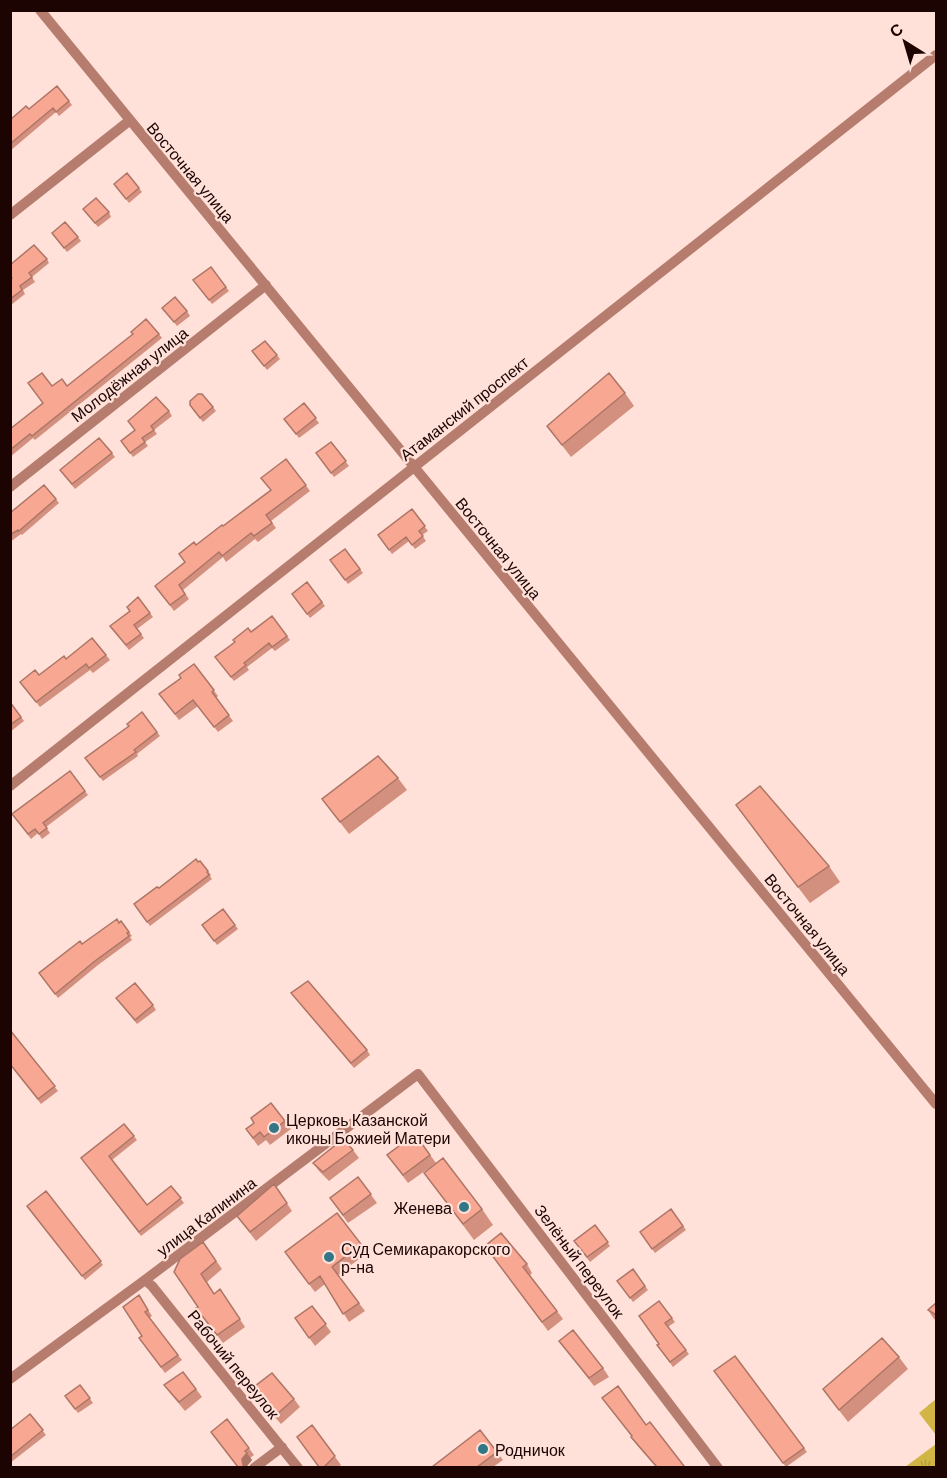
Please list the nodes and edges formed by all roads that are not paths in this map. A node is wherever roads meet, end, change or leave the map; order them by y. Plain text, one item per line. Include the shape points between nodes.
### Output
1 (40, 10) edge
2 (936, 55) edge
3 (129, 121) junction
4 (10, 215) edge
5 (266, 285) junction
6 (413, 467) junction
7 (10, 487) edge
8 (10, 786) edge
9 (418, 1074) joint
10 (936, 1104) edge
11 (145, 1280) junction
12 (10, 1379) edge
13 (282, 1447) junction
14 (254, 1467) edge
15 (298, 1467) edge
16 (718, 1467) edge

1 - 3 street, Восточная улица
2 - 6 street, Атаманский проспект
3 - 4 street
3 - 5 street, Восточная улица
5 - 6 street, Восточная улица
5 - 7 street, Молодёжная улица
6 - 8 street, Атаманский проспект
6 - 10 street, Восточная улица
9 - 11 street, улица Калинина
9 - 16 street, Зелёный переулок
11 - 12 street, улица Калинина
11 - 13 street, Рабочий переулок
13 - 14 street
13 - 15 street, Рабочий переулок

